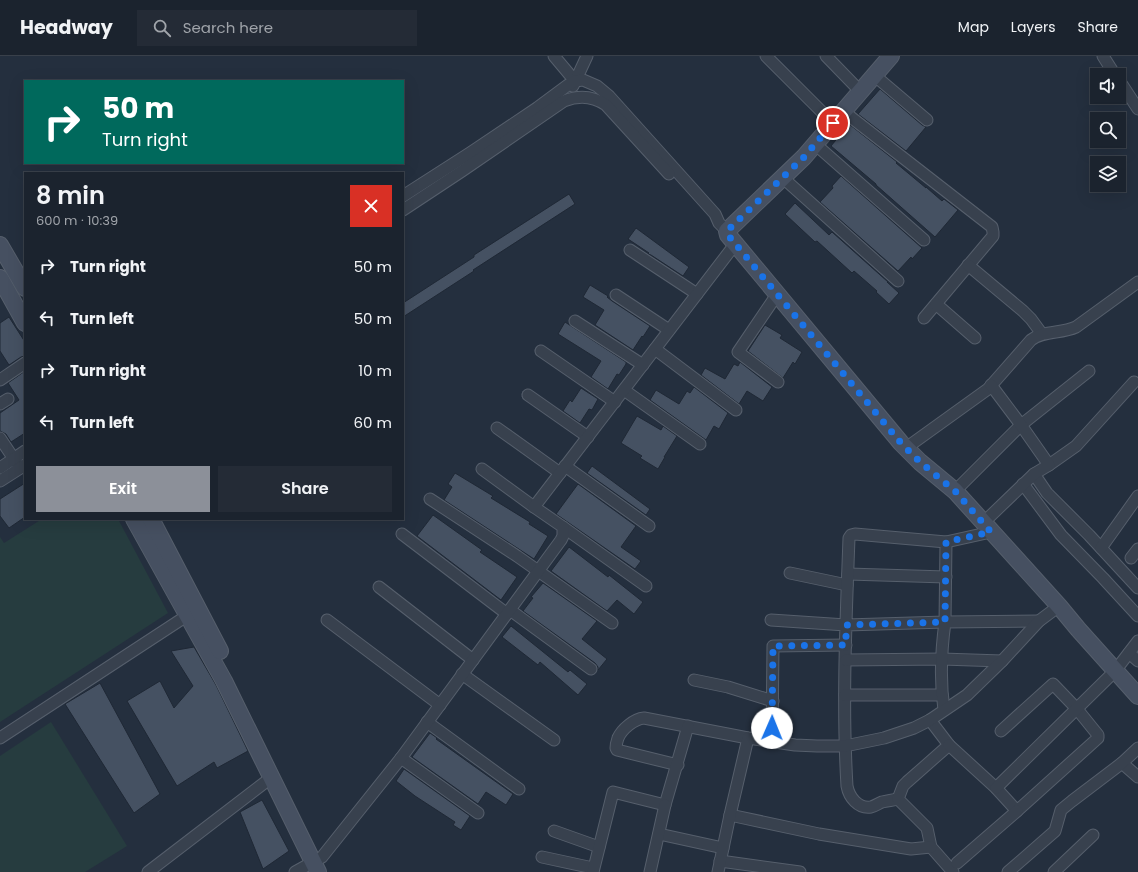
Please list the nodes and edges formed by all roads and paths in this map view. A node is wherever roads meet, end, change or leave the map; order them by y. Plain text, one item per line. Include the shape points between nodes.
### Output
1 (554, 56) edge
2 (587, 56) edge
3 (766, 56) edge
4 (826, 56) edge
5 (891, 56) edge
6 (1103, 56) edge
7 (1111, 68) edge
8 (874, 75) junction
9 (575, 81) junction
10 (860, 91) junction
11 (1126, 91) edge
12 (568, 100) junction
13 (1138, 109) edge
14 (843, 111) junction
15 (927, 120) dead end
16 (833, 123) junction
17 (815, 144) junction
18 (782, 177) junction
19 (404, 195) edge
20 (404, 209) edge
21 (728, 232) junction
22 (924, 240) dead end
23 (0, 245) edge
24 (630, 250) dead end
25 (968, 265) junction
26 (0, 278) edge
27 (898, 280) dead end
28 (1138, 282) edge
29 (24, 286) edge
30 (778, 293) junction
31 (697, 294) junction
32 (616, 295) dead end
33 (936, 304) junction
34 (924, 318) dead end
35 (24, 321) edge
36 (575, 321) dead end
37 (669, 330) junction
38 (1042, 334) junction
39 (975, 338) dead end
40 (655, 349) junction
41 (541, 351) dead end
42 (24, 364) edge
43 (643, 365) junction
44 (1089, 371) dead end
45 (0, 380) edge
46 (778, 382) dead end
47 (1134, 382) dead end
48 (991, 385) junction
49 (624, 390) junction
50 (528, 395) dead end
51 (615, 402) junction
52 (736, 410) dead end
53 (1021, 425) junction
54 (497, 428) dead end
55 (588, 437) junction
56 (0, 438) edge
57 (901, 442) junction
58 (700, 444) dead end
59 (24, 454) edge
60 (20, 464) edge
61 (1049, 465) junction
62 (0, 468) edge
63 (482, 469) dead end
64 (563, 470) junction
65 (1034, 474) junction
66 (0, 481) edge
67 (1023, 484) junction
68 (955, 491) junction
69 (1138, 496) edge
70 (430, 499) dead end
71 (534, 507) junction
72 (135, 520) edge
73 (152, 520) edge
74 (649, 526) dead end
75 (563, 527) junction
76 (987, 527) junction
77 (402, 534) dead end
78 (946, 542) junction
79 (1101, 548) junction
80 (538, 571) junction
81 (790, 573) dead end
82 (848, 574) junction
83 (946, 577) junction
84 (847, 585) junction
85 (646, 586) dead end
86 (379, 587) dead end
87 (1138, 588) edge
88 (1059, 606) junction
89 (509, 612) junction
90 (188, 615) junction
91 (1138, 616) edge
92 (327, 620) dead end
93 (771, 620) dead end
94 (1039, 621) junction
95 (945, 622) junction
96 (612, 623) dead end
97 (846, 625) junction
98 (1138, 641) edge
99 (846, 645) junction
100 (1129, 653) junction
101 (942, 659) junction
102 (473, 660) junction
103 (846, 660) junction
104 (1002, 661) junction
105 (1138, 661) edge
106 (592, 669) dead end
107 (1116, 671) junction
108 (462, 674) junction
109 (694, 680) dead end
110 (845, 695) junction
111 (942, 695) junction
112 (1138, 696) edge
113 (773, 701) junction
114 (440, 705) junction
115 (1077, 709) junction
116 (944, 710) junction
117 (245, 711) junction
118 (930, 720) junction
119 (427, 722) junction
120 (688, 726) junction
121 (1000, 731) dead end
122 (0, 738) edge
123 (748, 738) junction
124 (554, 740) dead end
125 (772, 741) junction
126 (949, 745) junction
127 (844, 746) junction
128 (1138, 748) edge
129 (401, 758) junction
130 (1122, 763) junction
131 (678, 765) junction
132 (272, 777) junction
133 (1138, 777) edge
134 (996, 788) junction
135 (519, 789) dead end
136 (898, 800) junction
137 (665, 805) junction
138 (1017, 811) junction
139 (478, 813) dead end
140 (730, 815) junction
141 (554, 831) dead end
142 (659, 834) junction
143 (1093, 835) dead end
144 (599, 847) junction
145 (931, 847) junction
146 (722, 848) junction
147 (542, 857) dead end
148 (720, 861) junction
149 (318, 864) edge
150 (949, 868) edge
151 (593, 870) edge
152 (774, 870) edge
153 (148, 872) edge
154 (295, 872) edge
155 (329, 872) edge
156 (650, 872) edge
157 (718, 872) edge
158 (800, 872) edge
159 (1008, 872) edge
160 (1054, 872) edge

1 - 9 street
2 - 9 street
3 - 16 street
4 - 10 street
5 - 8 street
6 - 7 street
8 - 10 street
8 - 15 street
9 - 12 street
9 - 19 street
9 - 21 street via 583,80 597,86 609,96 715,214
10 - 14 street
11 - 13 street
12 - 20 street
12 - 21 street via 587,97 606,105 711,219
14 - 16 street
14 - 25 street via 992,227 993,236
16 - 17 street
17 - 18 street
17 - 22 street
18 - 21 street
18 - 27 street
21 - 30 street
21 - 31 street
23 - 29 street
24 - 31 street
25 - 33 street
25 - 38 street via 1023,311
26 - 35 street
28 - 38 street via 1076,327
30 - 46 street via 738,352
30 - 57 street
31 - 37 street
32 - 37 street
33 - 34 street
33 - 39 street
36 - 43 street
37 - 40 street
38 - 48 street via 1030,340
40 - 43 street
40 - 52 street
41 - 51 street
42 - 45 street
43 - 49 street
44 - 53 street
47 - 61 street via 1076,446
48 - 53 street
48 - 57 street
49 - 51 street
49 - 58 street
50 - 55 street
51 - 55 street
53 - 61 street
53 - 68 street
54 - 64 street
55 - 64 street
56 - 60 street
57 - 68 street via 920,462
59 - 60 street
60 - 62 street
60 - 66 street
61 - 65 street
63 - 71 street
64 - 71 street
64 - 74 street
65 - 67 street
65 - 79 street via 1047,493
67 - 76 street
67 - 91 street via 1061,535
68 - 76 street
69 - 79 street
70 - 80 street
71 - 75 street
72 - 90 street
73 - 117 street
75 - 80 street via 561,540
75 - 85 street
76 - 78 street
76 - 88 street
77 - 89 street
78 - 82 street via 851,535
78 - 83 street
79 - 87 street
80 - 89 street
80 - 96 street
81 - 84 street
82 - 83 street
82 - 84 street
83 - 95 street
84 - 97 street
86 - 102 street
88 - 94 street
88 - 107 street
89 - 102 street
89 - 106 street
90 - 117 street via 224,681
90 - 122 street
92 - 114 street
93 - 97 street
94 - 95 street
94 - 104 street
95 - 97 street
95 - 101 street
97 - 99 street
98 - 100 street
99 - 103 street
99 - 113 street via 773,646
100 - 105 street
100 - 107 street
101 - 103 street
101 - 104 street
101 - 111 street
102 - 108 street
103 - 110 street
104 - 116 street via 967,695
107 - 112 street
107 - 115 street
108 - 114 street
108 - 124 street
109 - 113 street
110 - 111 street
110 - 127 street
111 - 116 street
113 - 125 street
114 - 119 street
115 - 121 street via 1053,684
115 - 134 street
115 - 138 street via 1098,738
116 - 118 street
117 - 132 street
117 - 149 street
118 - 126 street
118 - 127 street via 884,738
119 - 129 street
119 - 135 street
120 - 123 street
120 - 131 street
120 - 131 street via 640,718 618,737 617,750
123 - 125 street
123 - 140 street
125 - 127 street via 795,745
126 - 134 street
126 - 136 street via 903,786
127 - 136 street via 848,791 858,804 871,807
128 - 130 street
129 - 139 street
129 - 149 street
130 - 133 street
130 - 159 street via 1061,810 1055,831
131 - 137 street
132 - 149 street
132 - 153 street
134 - 138 street
136 - 145 street via 927,828
137 - 142 street
137 - 144 street via 613,792
138 - 150 street
140 - 145 street via 819,834 911,849
140 - 146 street
141 - 144 street
142 - 146 street
142 - 156 street
143 - 160 street
144 - 151 street
145 - 150 street
146 - 148 street
147 - 151 street
148 - 152 street
148 - 157 street
149 - 154 street
149 - 155 street
152 - 158 street

